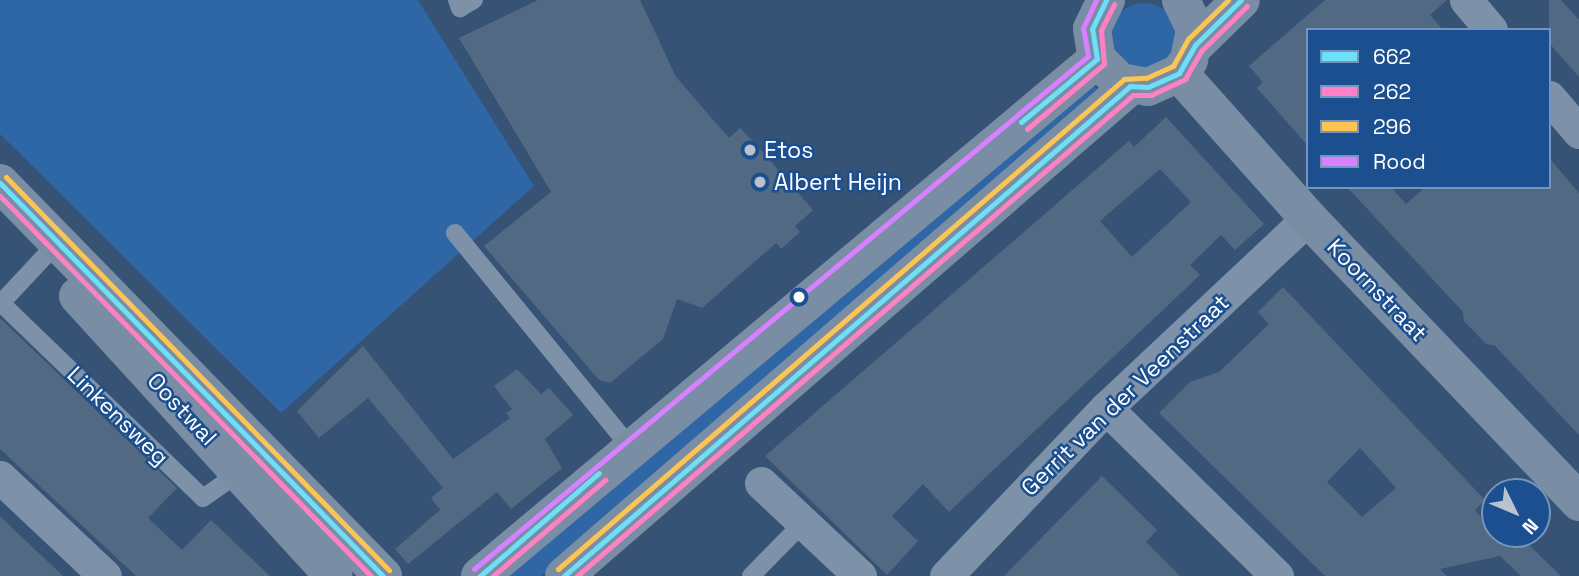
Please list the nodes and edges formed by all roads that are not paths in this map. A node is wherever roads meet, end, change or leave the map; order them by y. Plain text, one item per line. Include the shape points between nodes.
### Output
1 (457, 0) edge
2 (474, 0) edge
3 (1181, 0) edge
4 (1241, 0) edge
5 (1466, 0) edge
6 (1104, 1) edge
7 (1489, 28) edge
8 (1097, 59) junction
9 (1187, 59) junction
10 (1130, 86) junction
11 (1551, 99) edge
12 (1579, 132) edge
13 (0, 183) edge
14 (0, 213) edge
15 (1308, 218) junction
16 (455, 233) dead end
17 (51, 249) junction
18 (1, 302) edge
19 (1106, 408) junction
20 (630, 447) junction
21 (240, 472) junction
22 (0, 477) edge
23 (761, 483) dead end
24 (1579, 502) edge
25 (802, 524) junction
26 (106, 576) edge
27 (334, 576) edge
28 (383, 576) edge
29 (480, 576) edge
30 (564, 576) edge
31 (751, 576) edge
32 (860, 576) edge
33 (946, 576) edge
34 (1277, 576) edge

1 - 2 lane via 460,8
3 - 9 main road via 1191,15
4 - 9 main road
5 - 7 street
6 - 8 main road via 1092,29
8 - 10 main road via 1111,76
8 - 20 main road
9 - 10 main road via 1156,85
9 - 15 main road, Koornstraat
10 - 30 main road
11 - 12 street
13 - 17 main road, Oostwal
14 - 17 main road, Oostwal
15 - 19 street, Gerrit van der Veenstraat
15 - 24 main road, Koornstraat
16 - 20 lane
17 - 18 lane, Linkensweg
17 - 21 main road, Oostwal
17 - 28 main road, Oostwal
18 - 21 lane, Linkensweg via 203,498
19 - 33 street, Gerrit van der Veenstraat
19 - 34 street
20 - 29 main road
21 - 27 main road, Oostwal
22 - 26 street
23 - 25 street
25 - 31 lane
25 - 32 street

